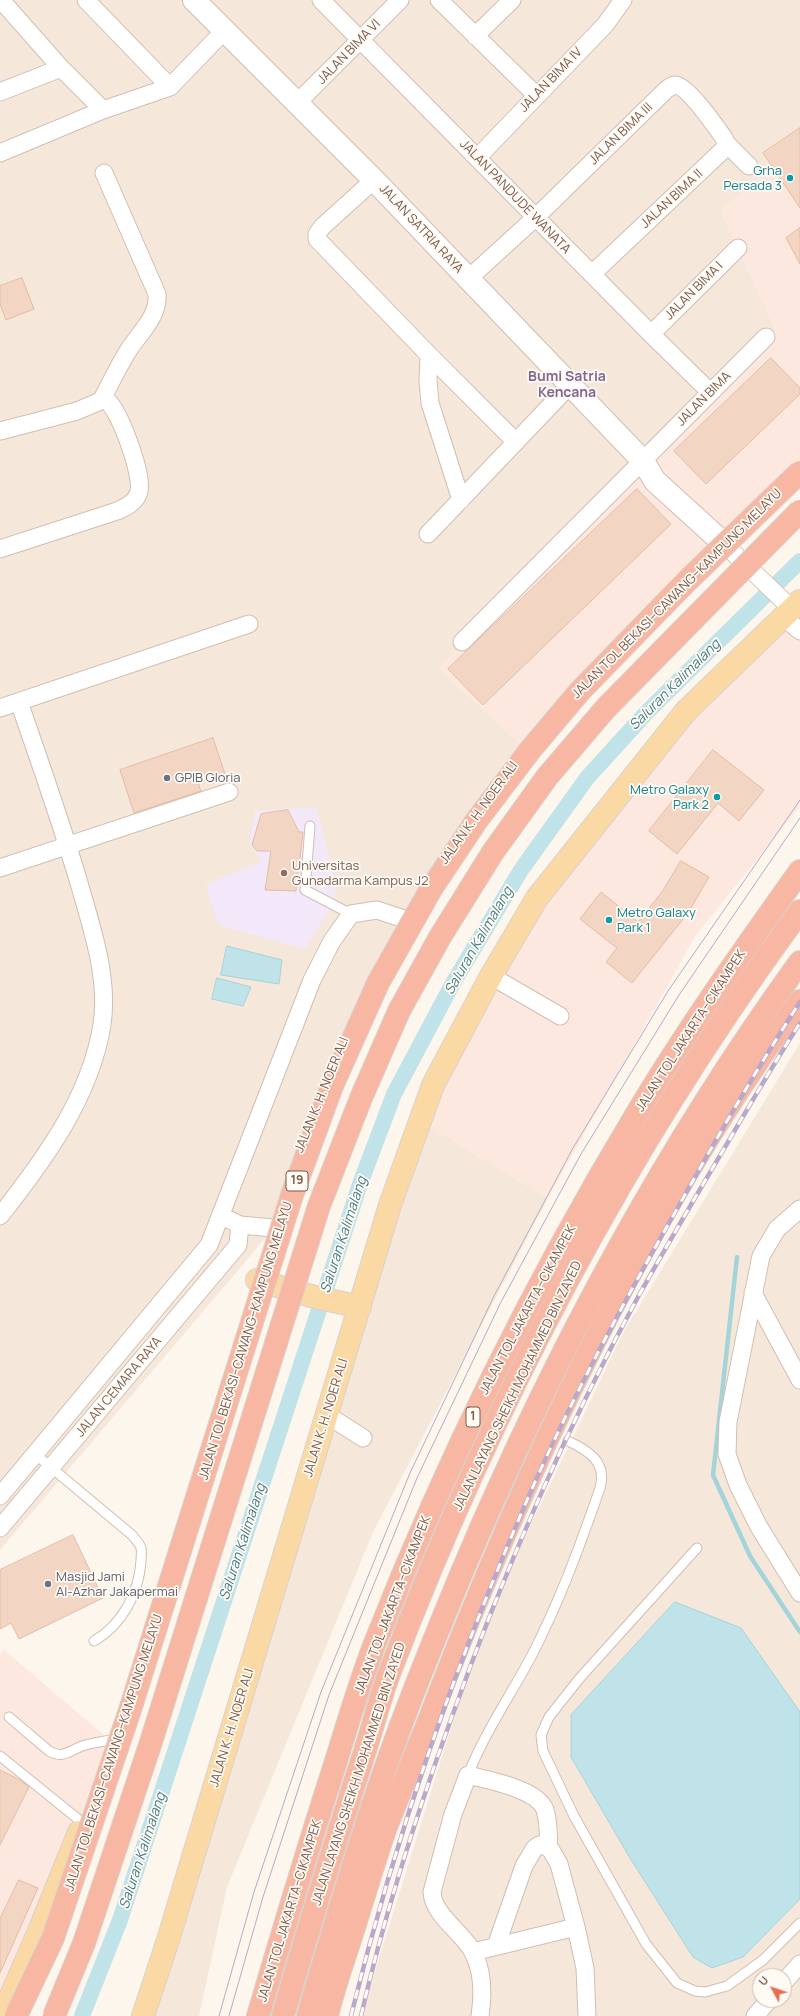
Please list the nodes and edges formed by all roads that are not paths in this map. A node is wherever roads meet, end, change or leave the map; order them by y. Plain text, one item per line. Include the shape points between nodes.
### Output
1 (1, 0) edge
2 (86, 0) edge
3 (194, 0) edge
4 (321, 0) edge
5 (400, 0) edge
6 (439, 0) edge
7 (512, 0) edge
8 (623, 0) edge
9 (224, 31) junction
10 (475, 36) junction
11 (360, 39) junction
12 (62, 68) junction
13 (170, 87) junction
14 (1, 91) edge
15 (536, 95) junction
16 (297, 103) junction
17 (103, 110) junction
18 (726, 142) junction
19 (0, 153) edge
20 (477, 158) junction
21 (749, 166) dead end
22 (104, 173) dead end
23 (374, 180) junction
24 (536, 217) junction
25 (738, 248) dead end
26 (592, 274) junction
27 (468, 279) junction
28 (651, 334) junction
29 (766, 337) dead end
30 (429, 355) junction
31 (570, 385) junction
32 (710, 392) junction
33 (101, 401) junction
34 (0, 431) edge
35 (516, 442) junction
36 (644, 461) junction
37 (797, 470) edge
38 (461, 500) junction
39 (800, 511) edge
40 (428, 534) dead end
41 (725, 537) junction
42 (0, 550) edge
43 (789, 607) edge
44 (249, 624) dead end
45 (800, 631) edge
46 (462, 642) dead end
47 (19, 702) junction
48 (0, 708) edge
49 (229, 792) dead end
50 (310, 826) dead end
51 (67, 845) junction
52 (0, 868) edge
53 (800, 871) edge
54 (800, 911) edge
55 (351, 914) junction
56 (407, 920) junction
57 (800, 962) edge
58 (491, 976) junction
59 (800, 1001) edge
60 (560, 1016) dead end
61 (800, 1209) edge
62 (0, 1216) edge
63 (220, 1216) junction
64 (240, 1225) junction
65 (274, 1228) junction
66 (257, 1280) junction
67 (753, 1293) junction
68 (354, 1306) junction
69 (800, 1380) edge
70 (327, 1416) junction
71 (363, 1438) dead end
72 (568, 1441) dead end
73 (35, 1454) junction
74 (52, 1468) junction
75 (0, 1496) edge
76 (0, 1528) edge
77 (697, 1548) dead end
78 (800, 1593) edge
79 (94, 1641) dead end
80 (9, 1717) dead end
81 (110, 1740) junction
82 (0, 1756) edge
83 (468, 1775) junction
84 (83, 1823) junction
85 (549, 1848) junction
86 (800, 1924) edge
87 (576, 1927) junction
88 (496, 1946) junction
89 (473, 1952) junction
90 (800, 1964) edge
91 (792, 1973) edge
92 (762, 2008) edge
93 (2, 2016) edge
94 (16, 2016) edge
95 (54, 2016) edge
96 (142, 2016) edge
97 (258, 2016) edge
98 (283, 2016) edge
99 (308, 2016) edge
100 (327, 2016) edge
101 (480, 2016) edge
102 (587, 2016) edge
103 (755, 2016) edge

1 - 12 street
2 - 13 street
3 - 9 street, JALAN SATRIA RAYA
4 - 11 street, JALAN PANDUDE WANATA
5 - 11 street, JALAN BIMA VI
6 - 10 street
7 - 10 street
8 - 15 street, JALAN BIMA IV via 605,25
9 - 13 street
9 - 16 street, JALAN SATRIA RAYA
10 - 15 street
11 - 16 street, JALAN BIMA VI
11 - 20 street, JALAN PANDUDE WANATA
12 - 14 street
12 - 17 street
13 - 17 street
15 - 20 street, JALAN BIMA IV
16 - 23 street, JALAN SATRIA RAYA
17 - 19 street
18 - 21 street
18 - 24 street, JALAN BIMA III via 707,116 681,88 674,85
18 - 26 street, JALAN BIMA II via 719,155
20 - 24 street, JALAN PANDUDE WANATA
22 - 33 street via 157,294 157,306
23 - 27 street, JALAN SATRIA RAYA
23 - 30 street via 322,227 317,238
24 - 26 street, JALAN PANDUDE WANATA
24 - 27 street
25 - 28 street, JALAN BIMA I
26 - 28 street, JALAN PANDUDE WANATA
27 - 31 street, JALAN SATRIA RAYA
28 - 32 street, JALAN PANDUDE WANATA
29 - 32 street, JALAN BIMA
30 - 35 street
30 - 38 street via 430,403
31 - 35 street
31 - 36 street, JALAN SATRIA RAYA
32 - 36 street, JALAN BIMA
33 - 34 street via 77,411
33 - 42 street via 105,399 112,405 130,447 139,475 140,490 137,496 117,511
35 - 38 street
36 - 41 street, JALAN SATRIA RAYA via 654,481
36 - 46 street, JALAN BIMA
37 - 41 main road, JALAN K. H. NOER ALI
37 - 94 highway, JALAN TOL BEKASI–CAWANG–KAMPUNG MELAYU / 19, bridge via 580,690 531,749 477,820 431,889 378,983 332,1086 292,1194 130,1710 53,1938
38 - 40 street
39 - 95 highway, 19, bridge via 606,708 547,778 492,852 399,1011 360,1098 319,1206 151,1742 84,1943
41 - 43 street via 741,559
41 - 56 main road, JALAN K. H. NOER ALI via 577,687 474,817
43 - 45 street
43 - 58 main road, JALAN K. H. NOER ALI via 686,711 537,898
44 - 47 street
47 - 48 street
47 - 51 street
49 - 51 street
50 - 55 lane via 305,890
51 - 52 street
51 - 62 street via 94,934 103,985 102,1026 87,1078 72,1110 33,1174
53 - 97 highway, JALAN TOL JAKARTA–CIKAMPEK / 1 via 706,1004 636,1115 557,1252 457,1450 374,1647 290,1906
54 - 98 highway, JALAN LAYANG SHEIKH MOHAMMED BIN ZAYED / 1 via 717,1031 650,1136 546,1324 479,1459 435,1558 387,1678
55 - 56 street via 377,910
55 - 63 street, JALAN CEMARA RAYA via 332,941 312,980
56 - 65 main road, JALAN K. H. NOER ALI via 343,1041 307,1128
57 - 99 highway, JALAN LAYANG SHEIKH MOHAMMED BIN ZAYED via 723,1073 617,1247 520,1437 434,1640 385,1768 340,1906
58 - 60 street
58 - 68 main road, JALAN K. H. NOER ALI via 433,1085
59 - 100 highway via 689,1170 626,1283 548,1433 464,1627 386,1828
61 - 67 street via 777,1229 765,1246 756,1272
63 - 64 street
63 - 73 street, JALAN CEMARA RAYA via 209,1245
64 - 65 street
64 - 74 street, JALAN CEMARA RAYA via 238,1245
65 - 66 main road, JALAN K. H. NOER ALI
66 - 68 main road
66 - 81 main road, JALAN K. H. NOER ALI
67 - 69 street
67 - 78 street via 728,1422 727,1454 738,1485 759,1527
68 - 70 main road, JALAN K. H. NOER ALI
70 - 71 street
70 - 96 main road, JALAN K. H. NOER ALI via 168,1940
72 - 83 lane via 598,1461 603,1477 600,1488 559,1598 532,1656 481,1746
73 - 74 lane
73 - 75 street, JALAN CEMARA RAYA
74 - 76 street, JALAN CEMARA RAYA
74 - 79 lane via 132,1535 141,1548 140,1570 132,1599 121,1618 105,1635
77 - 86 lane via 579,1679 549,1717 541,1736 542,1751 574,1816 646,1944 678,1983 695,1991 705,1992 727,1986 763,1960
80 - 81 lane via 56,1755
81 - 84 main road, JALAN K. H. NOER ALI
82 - 84 lane
83 - 85 street via 512,1787 538,1800 546,1813
83 - 89 street via 453,1814 432,1899
84 - 93 main road, JALAN K. H. NOER ALI
85 - 87 street via 556,1856
85 - 88 street via 541,1844 532,1852 524,1866
87 - 88 street
87 - 102 street via 585,1968
88 - 89 street
89 - 101 street via 482,1988
90 - 91 street
92 - 103 street

